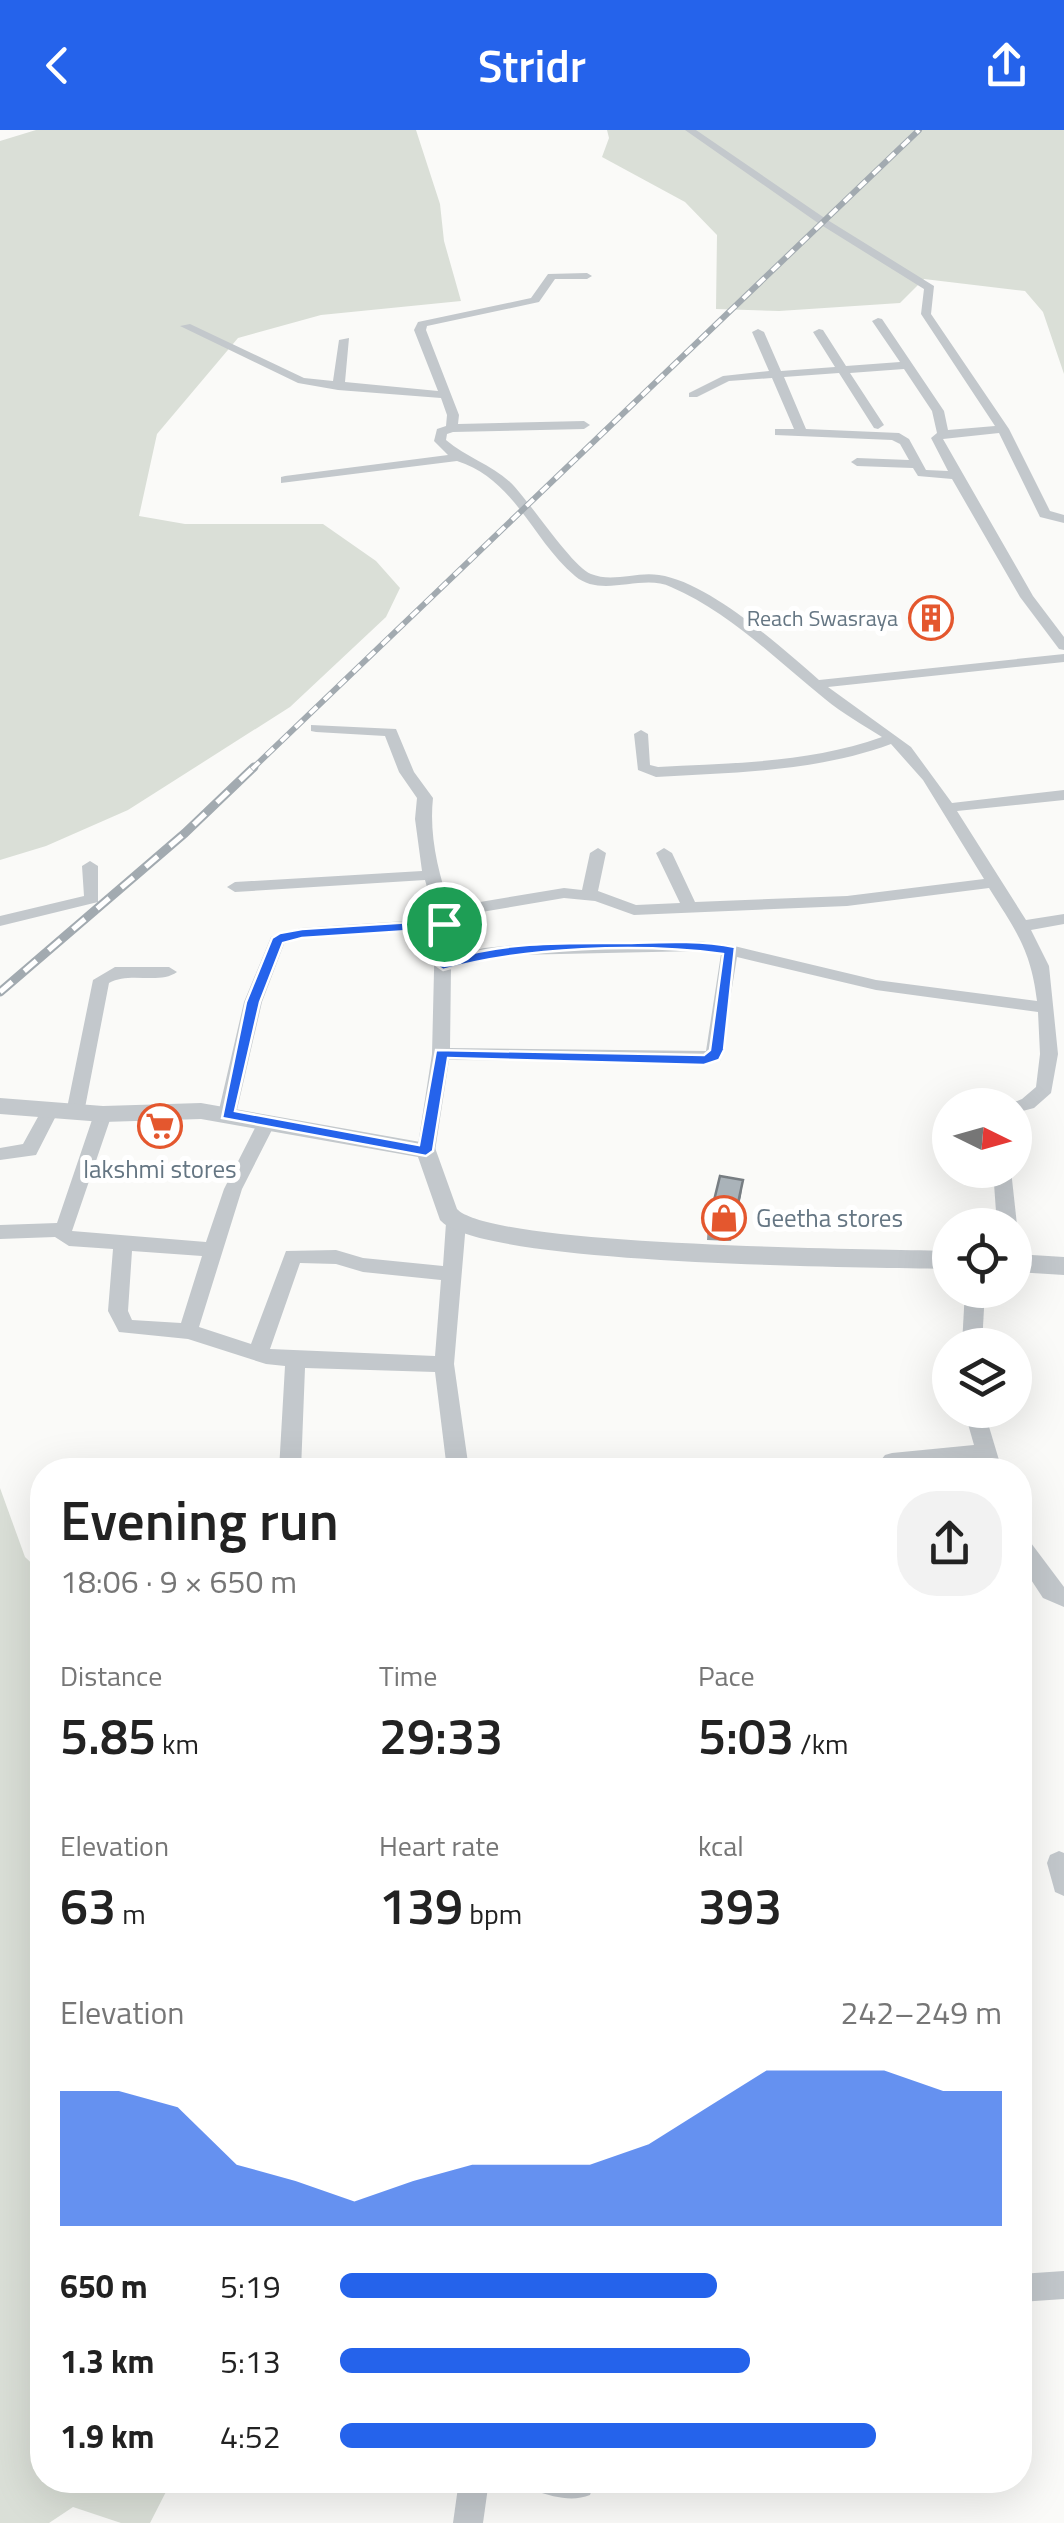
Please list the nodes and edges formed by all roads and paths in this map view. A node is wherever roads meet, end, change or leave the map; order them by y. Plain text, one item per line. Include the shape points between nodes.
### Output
1 (690, 130) edge
2 (587, 276) dead end
3 (878, 321) dead end
4 (186, 326) dead end
5 (758, 332) dead end
6 (819, 332) dead end
7 (345, 340) dead end
8 (908, 366) junction
9 (842, 370) junction
10 (778, 374) junction
11 (338, 387) junction
12 (693, 394) dead end
13 (445, 395) junction
14 (878, 425) dead end
15 (584, 426) dead end
16 (452, 428) junction
17 (1003, 429) junction
18 (779, 432) dead end
19 (802, 433) junction
20 (943, 434) junction
21 (458, 456) junction
22 (857, 462) dead end
23 (916, 464) junction
24 (956, 476) junction
25 (285, 480) dead end
26 (1064, 520) edge
27 (1064, 646) edge
28 (1064, 658) edge
29 (817, 684) junction
30 (316, 728) dead end
31 (641, 734) dead end
32 (894, 738) junction
33 (1064, 795) edge
34 (947, 808) junction
35 (664, 852) dead end
36 (598, 853) dead end
37 (90, 866) dead end
38 (431, 874) junction
39 (992, 883) junction
40 (235, 887) dead end
41 (589, 894) junction
42 (690, 908) junction
43 (444, 919) junction
44 (1064, 919) edge
45 (0, 921) edge
46 (1022, 926) junction
47 (730, 950) junction
48 (443, 965) junction
49 (169, 972) dead end
50 (1046, 1008) junction
51 (441, 1054) junction
52 (1032, 1100) edge
53 (0, 1106) edge
54 (50, 1110) junction
55 (75, 1113) junction
56 (103, 1114) junction
57 (227, 1114) junction
58 (268, 1120) junction
59 (426, 1151) junction
60 (0, 1154) edge
61 (456, 1223) junction
62 (60, 1230) junction
63 (0, 1232) edge
64 (124, 1243) junction
65 (214, 1250) junction
66 (932, 1259) edge
67 (1032, 1264) edge
68 (1064, 1266) edge
69 (452, 1274) junction
70 (188, 1331) junction
71 (258, 1353) junction
72 (296, 1360) junction
73 (444, 1364) junction
74 (979, 1428) edge
75 (291, 1458) edge
76 (456, 1458) edge
77 (987, 1458) edge
78 (1032, 1563) edge
79 (1064, 1598) edge
80 (1064, 2284) edge
81 (1032, 2287) edge
82 (472, 2493) edge
83 (468, 2523) edge

1 - 17 street via 926,284 926,314
2 - 13 street via 552,276 535,300 422,324
3 - 8 street
4 - 11 street via 302,381
5 - 10 street
6 - 9 street
7 - 11 street
8 - 9 street
8 - 20 street via 938,411
9 - 10 street
9 - 14 street
10 - 12 street via 726,378
10 - 19 street
11 - 13 street
13 - 16 street
15 - 16 street
16 - 21 street via 438,436
17 - 20 street
17 - 26 street via 1045,514
18 - 19 street
19 - 23 street via 896,436
20 - 24 street via 938,444
21 - 25 street
21 - 29 street via 479,464 517,496 582,576 675,583 744,624
22 - 23 street
23 - 24 street via 925,474
24 - 27 street
28 - 29 street
29 - 32 street
30 - 38 street via 390,732 425,798
31 - 32 street via 643,767 656,772 795,764
32 - 34 street
33 - 34 street
34 - 39 street
35 - 42 street
36 - 41 street
37 - 45 street via 92,899
38 - 40 street
38 - 43 street
39 - 42 street via 847,901
39 - 46 street
41 - 42 street via 634,910
41 - 43 street via 564,893
43 - 48 street
43 - 57 street via 277,941 253,1002
44 - 46 street
46 - 50 street via 1042,966
47 - 48 street via 549,948 484,953
47 - 50 street via 876,985
47 - 51 street via 714,1057
48 - 51 street
49 - 55 street via 116,972 101,980
50 - 52 street via 1044,1089
51 - 59 street
53 - 54 street
54 - 55 street
54 - 60 street via 35,1145
55 - 56 street
56 - 57 street
56 - 62 street
57 - 58 street
58 - 59 street
58 - 65 street
59 - 61 street
61 - 66 street via 530,1239 624,1247
61 - 69 street
62 - 63 street
62 - 64 street via 68,1239
64 - 65 street
64 - 70 street via 120,1320 140,1329
65 - 70 street
67 - 68 street
69 - 71 street via 293,1256
69 - 73 street
70 - 71 street
71 - 72 street
72 - 73 street
72 - 75 street
73 - 76 street
74 - 77 street
78 - 79 street
80 - 81 street
82 - 83 street

